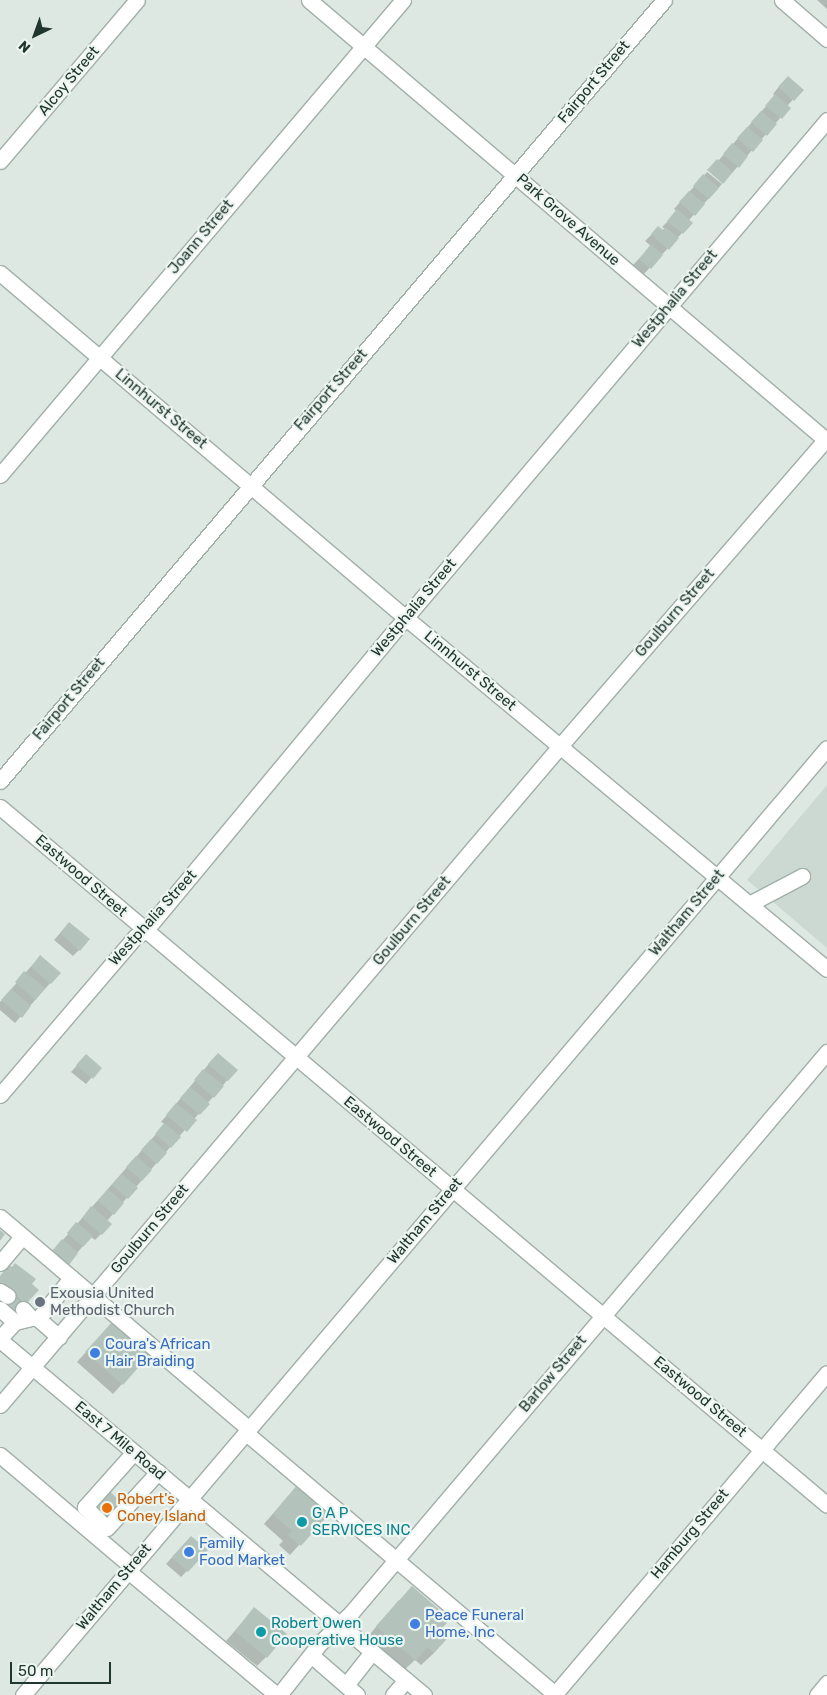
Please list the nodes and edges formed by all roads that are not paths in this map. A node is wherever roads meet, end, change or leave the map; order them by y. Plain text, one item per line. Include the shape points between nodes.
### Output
1 (137, 0) edge
2 (309, 0) edge
3 (403, 0) edge
4 (664, 0) edge
5 (782, 0) edge
6 (827, 38) edge
7 (364, 46) junction
8 (827, 120) edge
9 (0, 161) edge
10 (515, 175) junction
11 (0, 273) edge
12 (669, 307) junction
13 (99, 357) junction
14 (827, 440) edge
15 (0, 475) edge
16 (250, 485) junction
17 (406, 618) junction
18 (560, 746) junction
19 (827, 748) edge
20 (0, 781) edge
21 (0, 807) edge
22 (802, 876) dead end
23 (717, 877) junction
24 (749, 904) junction
25 (145, 931) junction
26 (827, 969) edge
27 (827, 1052) edge
28 (296, 1058) junction
29 (0, 1095) edge
30 (452, 1189) junction
31 (0, 1217) edge
32 (23, 1236) junction
33 (0, 1263) edge
34 (71, 1278) junction
35 (93, 1296) junction
36 (0, 1309) edge
37 (604, 1315) junction
38 (27, 1317) junction
39 (58, 1337) junction
40 (0, 1339) edge
41 (32, 1368) junction
42 (827, 1373) edge
43 (0, 1406) edge
44 (247, 1431) junction
45 (762, 1449) junction
46 (134, 1452) junction
47 (0, 1455) edge
48 (158, 1472) junction
49 (190, 1498) junction
50 (827, 1505) edge
51 (395, 1561) junction
52 (130, 1569) junction
53 (338, 1624) junction
54 (372, 1652) junction
55 (311, 1655) junction
56 (406, 1680) junction
57 (827, 1683) edge
58 (352, 1690) edge
59 (23, 1695) edge
60 (278, 1695) edge
61 (393, 1695) edge
62 (424, 1695) edge
63 (555, 1695) edge
64 (817, 1695) edge

1 - 9 street, Alcoy Street
2 - 7 street, Park Grove Avenue
3 - 7 street, Joann Street
4 - 10 street, Fairport Street
5 - 6 street
7 - 10 street, Park Grove Avenue
7 - 13 street, Joann Street
8 - 12 street, Westphalia Street
10 - 12 street, Park Grove Avenue
10 - 16 street, Fairport Street
11 - 13 street, Linnhurst Street
12 - 14 street, Park Grove Avenue
12 - 17 street, Westphalia Street
13 - 15 street, Joann Street
13 - 16 street, Linnhurst Street
14 - 18 street, Goulburn Street
16 - 17 street, Linnhurst Street
16 - 20 street, Fairport Street
17 - 18 street, Linnhurst Street
17 - 25 street, Westphalia Street
18 - 23 street, Linnhurst Street
18 - 28 street, Goulburn Street
19 - 23 street, Waltham Street
21 - 25 street, Eastwood Street
22 - 24 street
23 - 24 street, Linnhurst Street
23 - 30 street, Waltham Street
24 - 26 street, Linnhurst Street
25 - 28 street, Eastwood Street
25 - 29 street, Westphalia Street via 135,937
27 - 37 street, Barlow Street
28 - 30 street, Eastwood Street
28 - 35 street, Goulburn Street
30 - 37 street, Eastwood Street
30 - 44 street, Waltham Street
31 - 32 street
32 - 33 street
32 - 34 street
34 - 35 street
34 - 38 street
35 - 39 street, Goulburn Street
35 - 44 street
36 - 38 street
37 - 45 street, Eastwood Street
37 - 51 street, Barlow Street
38 - 39 street
38 - 40 street
39 - 41 street, Goulburn Street
40 - 41 street, East 7 Mile Road
41 - 43 street, Goulburn Street
41 - 46 street, East 7 Mile Road
42 - 45 street, Hamburg Street
44 - 49 street, Waltham Street
44 - 51 street
45 - 50 street, Eastwood Street
45 - 63 street, Hamburg Street
46 - 48 street, East 7 Mile Road
46 - 48 street via 85,1506 107,1528
47 - 52 street
48 - 49 street, East 7 Mile Road
49 - 52 street, Waltham Street
49 - 53 street, East 7 Mile Road
51 - 53 street, Barlow Street
51 - 63 street
52 - 59 street, Waltham Street
52 - 60 street
53 - 54 street, East 7 Mile Road
53 - 55 street, Barlow Street
54 - 56 street, East 7 Mile Road
54 - 58 street
55 - 58 street
55 - 60 street, Barlow Street
56 - 61 street
56 - 62 street, East 7 Mile Road
57 - 64 street

